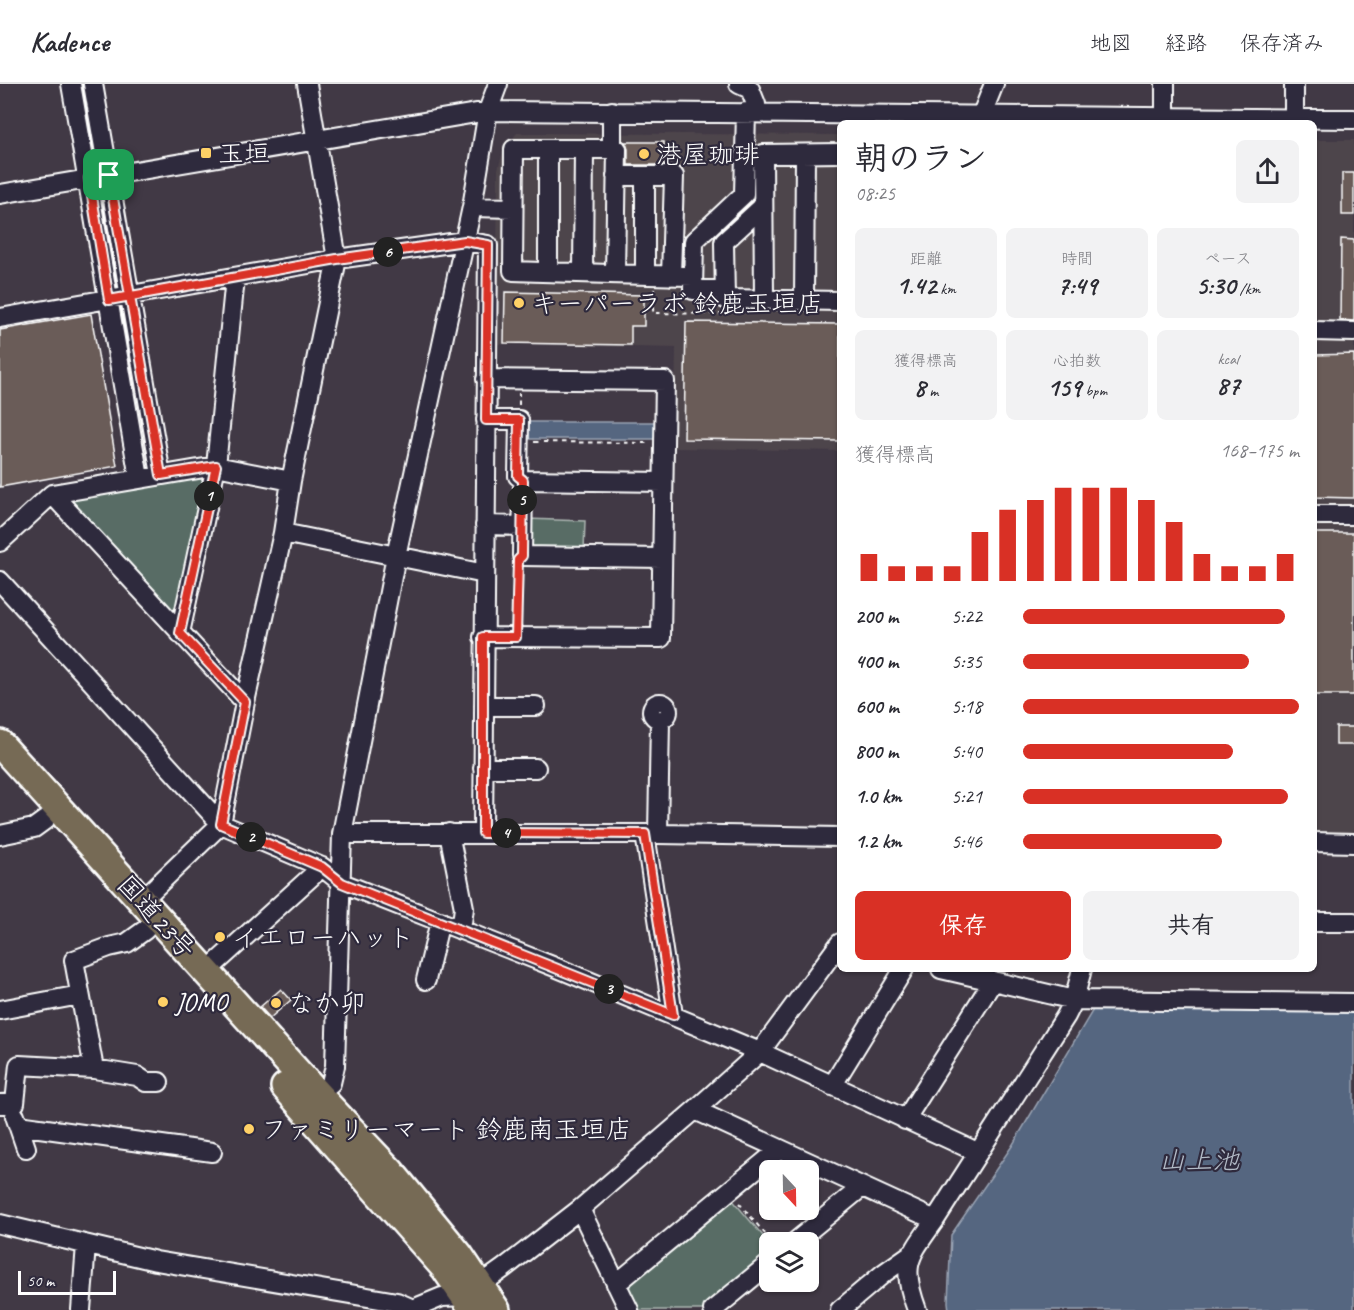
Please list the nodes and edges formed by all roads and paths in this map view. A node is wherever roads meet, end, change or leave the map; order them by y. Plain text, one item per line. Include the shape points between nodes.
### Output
1 (71, 84) edge
2 (93, 84) edge
3 (307, 84) edge
4 (498, 84) edge
5 (739, 84) edge
6 (994, 84) edge
7 (1165, 84) edge
8 (1294, 84) edge
9 (488, 111) junction
10 (612, 111) junction
11 (751, 112) junction
12 (982, 114) junction
13 (1165, 117) junction
14 (880, 118) edge
15 (1294, 118) junction
16 (1354, 119) edge
17 (1062, 120) edge
18 (317, 141) junction
19 (548, 149) junction
20 (584, 149) junction
21 (612, 149) junction
22 (837, 153) edge
23 (805, 154) junction
24 (109, 175) junction
25 (616, 176) junction
26 (645, 176) junction
27 (89, 178) junction
28 (0, 194) edge
29 (763, 206) junction
30 (472, 207) junction
31 (513, 207) junction
32 (465, 241) junction
33 (337, 259) junction
34 (548, 272) junction
35 (583, 273) junction
36 (615, 274) junction
37 (671, 276) junction
38 (693, 276) junction
39 (235, 278) junction
40 (649, 282) junction
41 (725, 290) junction
42 (130, 296) junction
43 (109, 300) junction
44 (764, 300) junction
45 (804, 300) junction
46 (837, 301) edge
47 (653, 313) dead end
48 (0, 318) edge
49 (1317, 331) edge
50 (1354, 332) edge
51 (486, 379) junction
52 (519, 380) junction
53 (486, 420) junction
54 (519, 420) junction
55 (518, 441) junction
56 (663, 443) junction
57 (216, 466) junction
58 (161, 475) junction
59 (139, 478) junction
60 (523, 480) junction
61 (291, 481) junction
62 (663, 482) junction
63 (52, 494) junction
64 (1317, 515) edge
65 (1354, 515) edge
66 (485, 525) junction
67 (522, 526) junction
68 (283, 533) junction
69 (0, 542) edge
70 (396, 556) junction
71 (522, 556) junction
72 (662, 558) junction
73 (485, 574) junction
74 (0, 581) edge
75 (180, 633) junction
76 (483, 637) junction
77 (516, 637) junction
78 (245, 702) junction
79 (484, 706) junction
80 (536, 706) dead end
81 (660, 720) dead end
82 (0, 744) edge
83 (483, 768) junction
84 (536, 768) dead end
85 (0, 771) edge
86 (45, 820) junction
87 (221, 824) junction
88 (449, 833) junction
89 (483, 833) junction
90 (342, 834) junction
91 (651, 834) junction
92 (0, 835) edge
93 (837, 837) edge
94 (1317, 842) edge
95 (1354, 843) edge
96 (322, 867) junction
97 (342, 883) junction
98 (141, 901) junction
99 (440, 921) junction
100 (1317, 921) edge
101 (1354, 922) edge
102 (145, 930) junction
103 (461, 930) junction
104 (837, 947) edge
105 (206, 972) junction
106 (902, 972) edge
107 (954, 972) edge
108 (1081, 972) edge
109 (426, 980) dead end
110 (993, 981) junction
111 (80, 995) junction
112 (1074, 1000) junction
113 (1354, 1003) edge
114 (0, 1010) edge
115 (673, 1015) junction
116 (760, 1052) junction
117 (94, 1069) junction
118 (159, 1082) dead end
119 (832, 1086) junction
120 (311, 1101) junction
121 (5, 1104) edge
122 (695, 1110) junction
123 (904, 1120) junction
124 (18, 1125) junction
125 (26, 1148) dead end
126 (780, 1149) junction
127 (212, 1152) dead end
128 (977, 1152) junction
129 (862, 1187) junction
130 (729, 1191) junction
131 (580, 1209) junction
132 (935, 1220) junction
133 (0, 1224) edge
134 (764, 1232) edge
135 (807, 1232) edge
136 (86, 1245) junction
137 (911, 1254) junction
138 (759, 1272) edge
139 (616, 1284) junction
140 (473, 1297) edge
141 (81, 1310) edge
142 (413, 1310) edge
143 (496, 1310) edge
144 (629, 1310) edge
145 (713, 1310) edge
146 (840, 1310) edge
147 (917, 1310) edge

1 - 27 street
2 - 24 street
3 - 18 street
4 - 9 street
5 - 11 street via 750,89 756,104
6 - 12 street
7 - 13 street
8 - 15 street
9 - 10 street
9 - 18 street
9 - 30 street
10 - 11 street
10 - 21 street
11 - 14 street
11 - 38 street via 744,194 694,241
12 - 14 street
12 - 17 street
13 - 15 street
13 - 17 street
15 - 16 street
18 - 24 street
18 - 33 street
19 - 20 street
19 - 31 street via 514,149
19 - 34 street
20 - 21 street
20 - 35 street
21 - 25 street via 617,149
22 - 23 street
23 - 29 street via 763,154
23 - 45 street
24 - 27 street
24 - 42 street
25 - 26 street
25 - 36 street
26 - 37 street via 674,176
26 - 40 street
27 - 28 street
27 - 43 street
29 - 41 street via 724,242
29 - 44 street
30 - 31 street
30 - 32 street
31 - 34 street via 513,271
32 - 33 street
32 - 51 street via 488,245
32 - 70 street
33 - 39 street
33 - 61 street
34 - 35 street
35 - 36 street
36 - 40 street
37 - 38 street
37 - 40 street
38 - 41 street via 693,290
39 - 42 street
39 - 57 street
40 - 47 path
41 - 44 street via 725,299
42 - 43 street
42 - 58 street
43 - 48 street
43 - 59 street
44 - 45 street
45 - 46 street
49 - 50 street
51 - 52 street
51 - 53 street
52 - 54 path
52 - 56 street via 665,381
53 - 54 street
53 - 66 street
54 - 55 street
55 - 56 path
55 - 60 street via 518,476
56 - 62 street
57 - 58 street
57 - 61 street
57 - 75 street
58 - 59 street
59 - 63 street
60 - 62 street
60 - 67 street
61 - 68 street
62 - 72 street
63 - 69 street
63 - 75 street
64 - 65 street
66 - 67 street
66 - 73 street
67 - 71 street
68 - 70 street
68 - 78 street
70 - 73 street
70 - 90 street
71 - 72 street
71 - 77 path via 518,560
72 - 77 street via 661,638
73 - 76 street
74 - 87 street
75 - 78 street
76 - 77 street
76 - 79 street
78 - 87 street
79 - 80 street
79 - 83 street
81 - 91 street
82 - 98 highway, 国道23号
83 - 84 street
83 - 89 street
85 - 86 highway, 国道23号
86 - 92 street via 34,828
86 - 102 highway, 国道23号
87 - 96 street
87 - 98 street
88 - 89 street
88 - 90 street
88 - 103 street via 464,908
89 - 91 street
90 - 97 street
91 - 93 street
91 - 115 street
94 - 95 street
96 - 97 street
96 - 105 street
97 - 99 street
97 - 120 street via 335,1066 331,1083
98 - 105 highway, 国道23号
99 - 103 street
99 - 109 street
100 - 101 street
102 - 111 street via 127,943 74,960
102 - 120 highway, 国道23号
103 - 115 street
104 - 116 street
105 - 120 highway, 国道23号
106 - 119 street
107 - 110 street
108 - 112 street
110 - 112 street
110 - 123 street
111 - 114 street
111 - 117 street
112 - 113 street
112 - 128 street
115 - 116 street
116 - 119 street
116 - 122 street
117 - 118 street
117 - 121 street via 19,1065 15,1103
119 - 123 street
120 - 140 highway, 国道23号 via 445,1268
121 - 124 street
122 - 126 street
122 - 131 street
123 - 128 street
124 - 125 street
124 - 127 street
126 - 129 street
126 - 130 street
128 - 132 street
129 - 132 street
129 - 135 street
130 - 134 path
130 - 139 street
131 - 139 street
131 - 140 street
132 - 137 street
133 - 136 street
136 - 141 street
136 - 142 street via 156,1261 397,1302
137 - 146 street
137 - 147 street via 907,1277
138 - 145 street
139 - 144 street
140 - 142 street via 442,1297
140 - 143 highway, 国道23号

